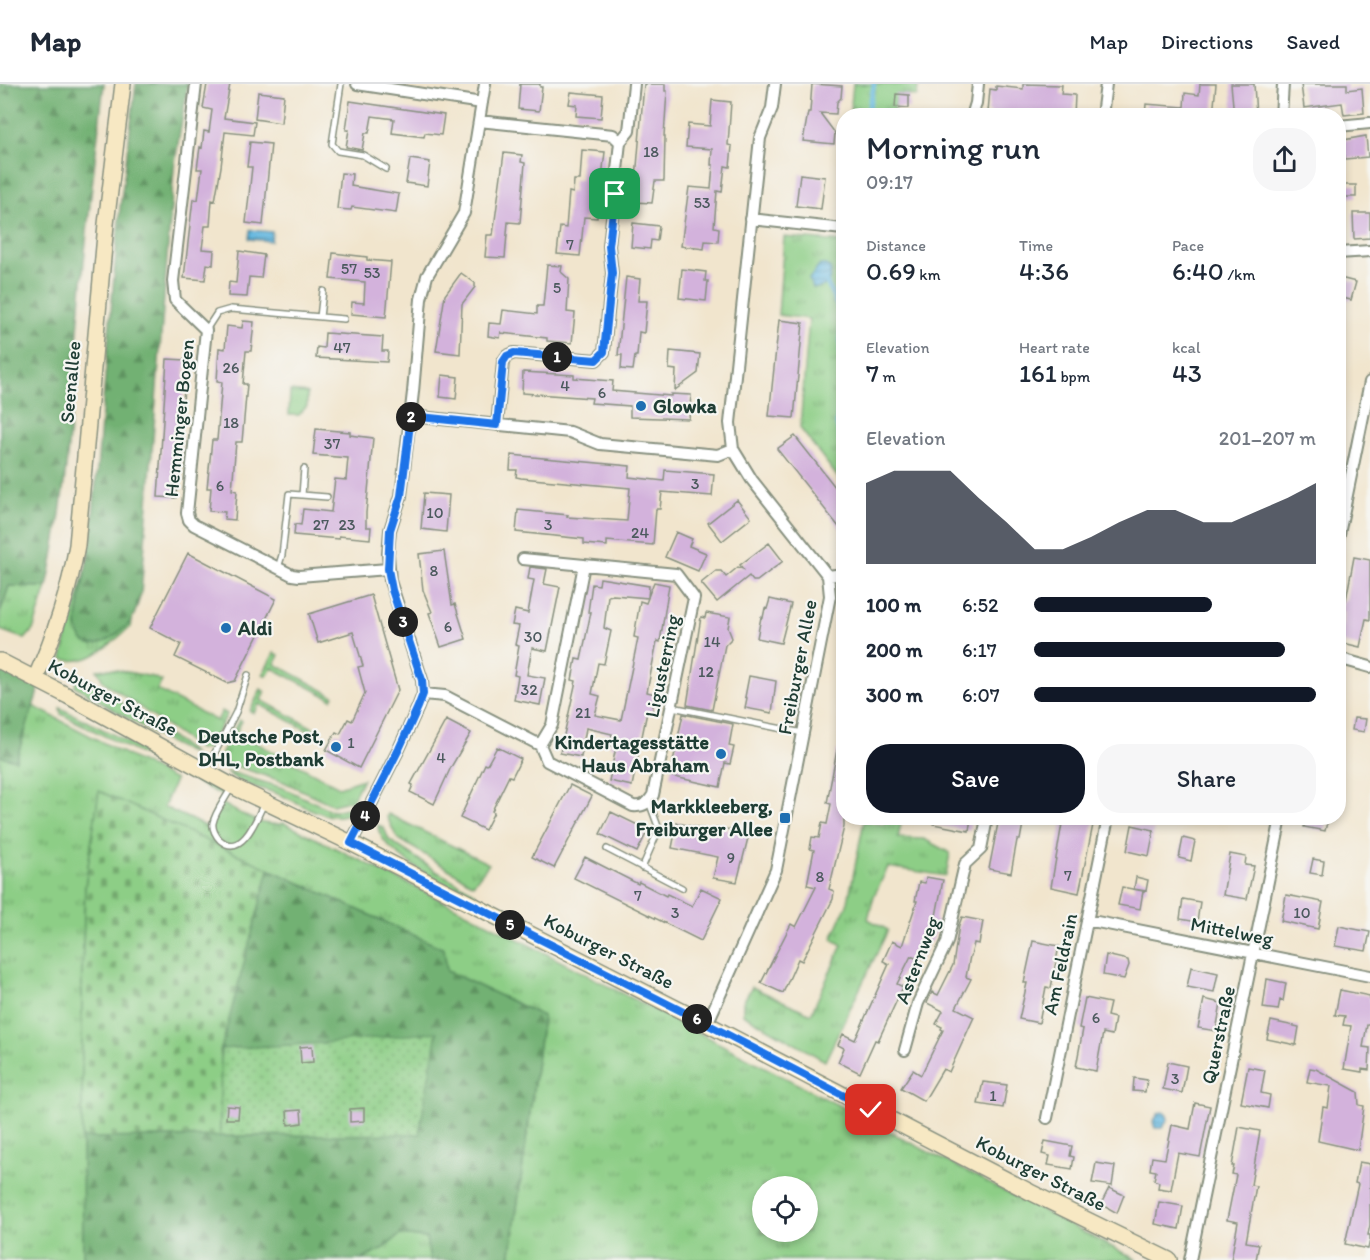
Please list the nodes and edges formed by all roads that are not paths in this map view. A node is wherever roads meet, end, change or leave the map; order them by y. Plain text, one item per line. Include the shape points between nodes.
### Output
1 (123, 84) edge
2 (196, 84) edge
3 (341, 84) edge
4 (357, 84) edge
5 (485, 84) edge
6 (634, 84) edge
7 (775, 84) edge
8 (978, 84) edge
9 (1106, 84) edge
10 (1283, 84) edge
11 (482, 103) junction
12 (974, 108) edge
13 (1103, 108) edge
14 (1282, 108) edge
15 (479, 122) junction
16 (1370, 123) edge
17 (1346, 125) edge
18 (620, 142) junction
19 (386, 169) dead end
20 (751, 219) junction
21 (836, 228) edge
22 (1370, 251) edge
23 (1346, 252) edge
24 (323, 291) dead end
25 (320, 317) junction
26 (344, 319) dead end
27 (206, 330) junction
28 (1370, 382) edge
29 (411, 416) junction
30 (497, 425) junction
31 (733, 449) junction
32 (304, 469) dead end
33 (302, 495) junction
34 (327, 497) dead end
35 (1346, 500) edge
36 (523, 560) dead end
37 (584, 565) junction
38 (278, 568) junction
39 (388, 569) junction
40 (836, 575) edge
41 (828, 576) junction
42 (1346, 660) edge
43 (0, 661) edge
44 (1370, 667) edge
45 (248, 675) dead end
46 (35, 679) junction
47 (423, 694) junction
48 (672, 707) junction
49 (803, 733) junction
50 (540, 745) junction
51 (205, 771) junction
52 (232, 786) junction
53 (265, 802) junction
54 (649, 802) junction
55 (986, 825) edge
56 (1107, 825) edge
57 (1280, 825) edge
58 (351, 843) junction
59 (607, 849) dead end
60 (642, 868) junction
61 (682, 888) dead end
62 (1087, 920) junction
63 (1253, 954) junction
64 (1370, 976) edge
65 (707, 1024) junction
66 (905, 1050) dead end
67 (1047, 1118) dead end
68 (1168, 1260) edge
69 (1190, 1260) edge

1 - 46 main road, Seenallee via 77,544 56,632
2 - 27 street, Hemminger Bogen via 173,281 175,300
3 - 19 lane via 332,144 338,152 363,155
4 - 11 street
5 - 11 street
6 - 18 street via 629,131
7 - 20 street, Freiburger Allee via 772,108 760,138
8 - 12 street
9 - 13 street
10 - 14 street
11 - 15 street
15 - 18 street via 614,135
15 - 29 street via 464,213 427,276 421,298
16 - 17 street
18 - 30 street via 609,246 612,273 604,352 596,360 514,353 507,356 503,362
20 - 21 street
20 - 31 street, Freiburger Allee via 730,423
22 - 23 street
24 - 25 lane
25 - 26 lane
25 - 27 lane via 231,309 217,313
27 - 38 street, Hemminger Bogen via 189,520
28 - 35 street
29 - 30 street
29 - 39 street via 401,496 390,530
30 - 31 street via 570,432 600,444 717,455
31 - 41 street, Freiburger Allee via 752,480
32 - 33 lane
33 - 34 lane
33 - 38 lane via 289,494
36 - 37 street, Ligusterring
37 - 48 street, Ligusterring via 676,574 694,598
37 - 50 street via 552,725
38 - 39 street, Hemminger Bogen via 299,576
39 - 47 street
40 - 41 street
41 - 49 street, Freiburger Allee via 830,596
42 - 44 street
43 - 46 main road, Koburger Straße
45 - 51 lane via 236,712
46 - 51 main road, Koburger Straße
47 - 50 street via 445,696
47 - 58 street
48 - 49 lane
48 - 54 street, Ligusterring
49 - 65 street, Freiburger Allee via 776,870
50 - 54 street via 547,761 633,806
51 - 52 main road, Koburger Straße
52 - 53 main road, Koburger Straße
52 - 53 lane via 213,823 215,834 223,842 233,844 246,838
53 - 58 main road, Koburger Straße
54 - 60 lane via 659,829
55 - 66 street, Asternweg via 981,849 965,864 947,942 918,1003
56 - 62 street, Am Feldrain
57 - 63 street, Querstraße
58 - 65 main road, Koburger Straße
59 - 60 lane
60 - 61 lane
62 - 63 street, Mittelweg
62 - 67 street, Am Feldrain
63 - 64 street, Mittelweg
63 - 69 street, Querstraße
65 - 68 main road, Koburger Straße

